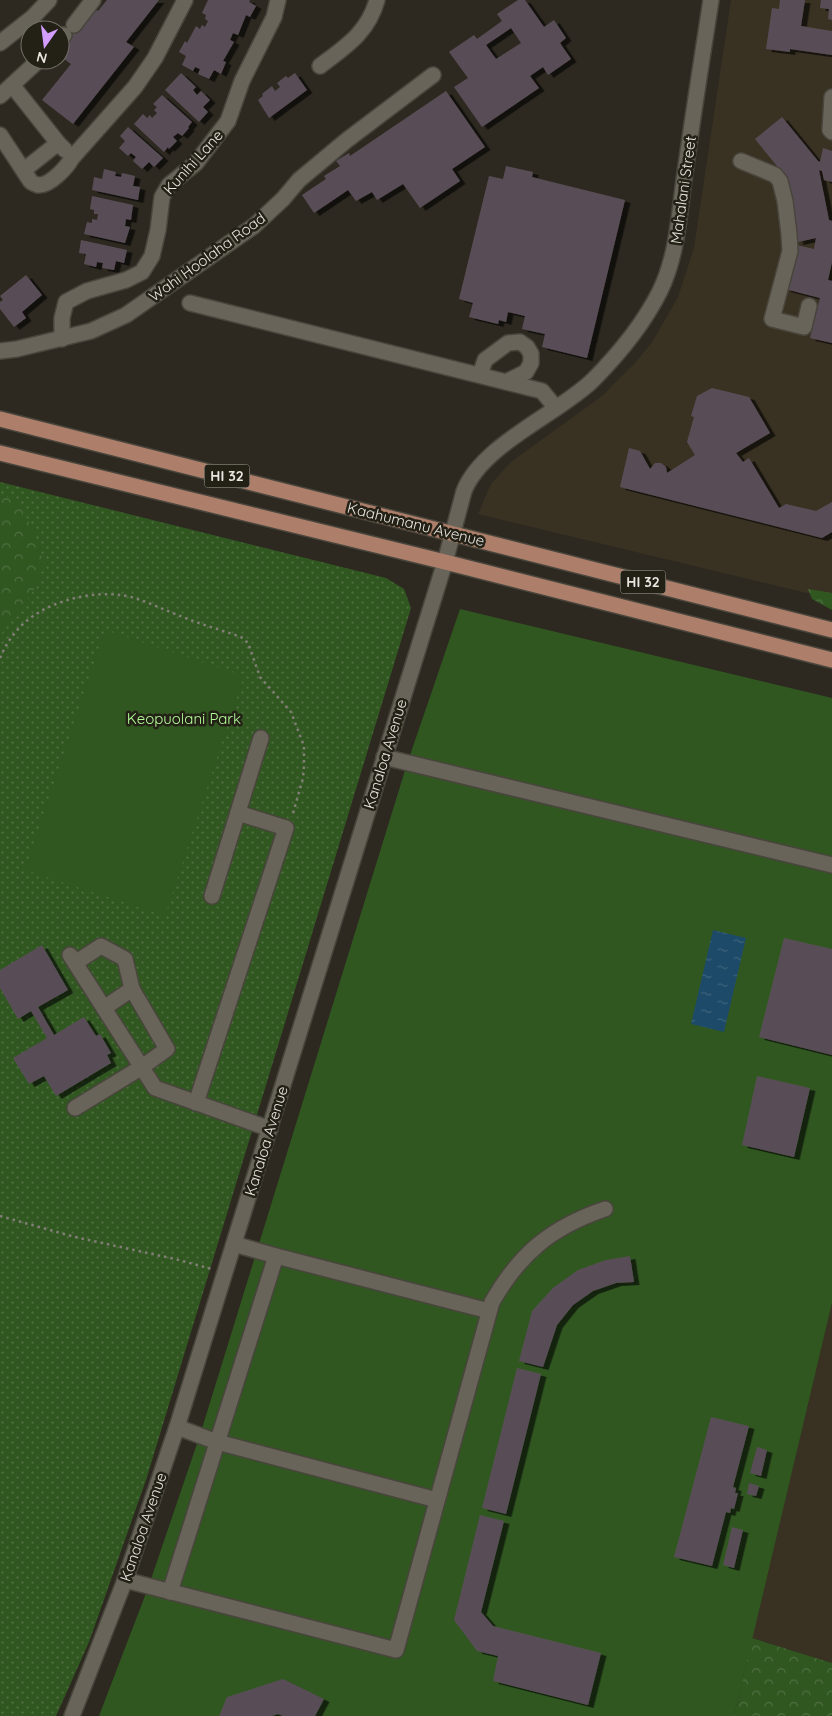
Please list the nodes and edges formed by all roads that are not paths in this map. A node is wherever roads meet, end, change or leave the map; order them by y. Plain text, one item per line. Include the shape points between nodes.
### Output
1 (49, 0) edge
2 (93, 0) edge
3 (185, 0) edge
4 (278, 0) edge
5 (710, 0) edge
6 (373, 1) edge
7 (70, 28) edge
8 (0, 43) edge
9 (320, 66) dead end
10 (29, 70) edge
11 (433, 75) dead end
12 (12, 86) junction
13 (0, 96) edge
14 (832, 97) edge
15 (832, 132) edge
16 (0, 135) edge
17 (58, 143) junction
18 (72, 158) junction
19 (740, 160) dead end
20 (24, 170) junction
21 (190, 303) dead end
22 (809, 306) dead end
23 (62, 338) junction
24 (0, 351) edge
25 (480, 375) junction
26 (506, 382) junction
27 (556, 408) junction
28 (0, 419) edge
29 (0, 453) edge
30 (453, 533) junction
31 (445, 562) junction
32 (832, 630) edge
33 (832, 660) edge
34 (261, 738) dead end
35 (384, 757) junction
36 (238, 813) junction
37 (832, 865) edge
38 (212, 896) dead end
39 (132, 989) junction
40 (104, 1008) junction
41 (142, 1068) junction
42 (196, 1103) junction
43 (75, 1108) dead end
44 (270, 1129) junction
45 (605, 1209) dead end
46 (234, 1244) junction
47 (276, 1256) junction
48 (489, 1312) junction
49 (177, 1427) junction
50 (217, 1442) junction
51 (437, 1500) junction
52 (126, 1580) junction
53 (170, 1592) junction
54 (72, 1716) edge

1 - 8 street
2 - 7 street
3 - 18 street via 155,58 135,87
4 - 23 street, Kunihi Lane via 274,17 242,81 228,122 196,163 169,185 162,197 152,256 142,272 87,291 66,302
5 - 27 street, Mahalani Street via 676,244 661,290 621,350 590,383
6 - 9 street via 367,23 357,38
10 - 12 street
11 - 23 street, Wahi Hoolaha Road via 300,180 237,239 126,314 91,331
12 - 13 street
12 - 17 street
14 - 15 street
16 - 20 street
17 - 18 street
17 - 20 street
18 - 20 street via 66,168 46,184 38,186 31,182
19 - 22 street via 775,175 780,181 785,202 790,251 772,319 804,327
21 - 25 street
23 - 24 street, Wahi Hoolaha Road
25 - 26 street
25 - 26 street via 485,360 508,343 520,342 531,354 531,363 526,372
26 - 27 street via 542,391
27 - 30 street, Mahalani Street via 499,448 474,473 464,491
28 - 30 main road, Kaahumanu Avenue / HI 32
29 - 31 main road, Kaahumanu Avenue / HI 32
30 - 31 street, Mahalani Street
30 - 32 main road, Kaahumanu Avenue / HI 32
31 - 33 main road, Kaahumanu Avenue / HI 32
31 - 35 street, Kanaloa Avenue
34 - 36 street
35 - 37 street
35 - 44 street, Kanaloa Avenue
36 - 38 street
36 - 42 street via 286,828
39 - 40 street
39 - 40 street via 125,959 101,946 73,959
39 - 41 street via 167,1049
40 - 41 street
41 - 42 street via 155,1088
41 - 43 street
42 - 44 street
44 - 46 street, Kanaloa Avenue
45 - 48 street via 565,1225 530,1250 503,1283
46 - 47 street
46 - 49 street, Kanaloa Avenue
47 - 48 street
47 - 50 street
48 - 51 street
49 - 50 street
49 - 52 street, Kanaloa Avenue
50 - 51 street
50 - 53 street
51 - 53 street via 396,1650
52 - 53 street
52 - 54 street, Kanaloa Avenue

